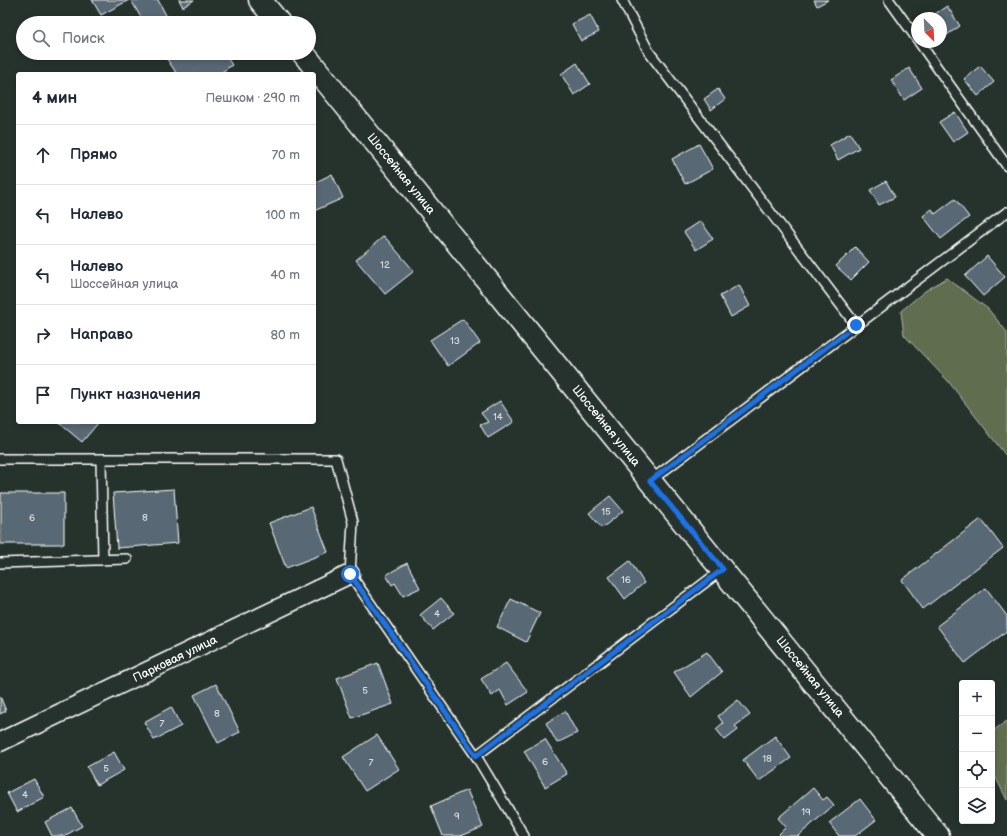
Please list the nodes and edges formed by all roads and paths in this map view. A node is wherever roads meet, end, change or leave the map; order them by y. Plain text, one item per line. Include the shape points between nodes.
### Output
1 (260, 0) edge
2 (622, 0) edge
3 (889, 0) edge
4 (273, 16) edge
5 (911, 31) edge
6 (923, 48) edge
7 (309, 60) edge
8 (1007, 166) edge
9 (1007, 212) edge
10 (856, 325) junction
11 (0, 459) edge
12 (101, 459) junction
13 (650, 481) junction
14 (127, 559) dead end
15 (104, 560) junction
16 (0, 563) edge
17 (723, 569) junction
18 (350, 574) junction
19 (0, 742) edge
20 (476, 756) junction
21 (524, 836) edge
22 (938, 836) edge

1 - 4 street
2 - 10 lane via 649,52
3 - 5 lane
6 - 8 lane
7 - 13 street, Шоссейная улица
9 - 10 lane
10 - 13 lane
11 - 12 lane
12 - 15 lane
12 - 18 lane via 336,459 353,522
13 - 17 street, Шоссейная улица
14 - 15 lane
15 - 16 lane
17 - 20 lane
17 - 22 street, Шоссейная улица
18 - 19 street, Парковая улица
18 - 20 lane
20 - 21 lane

